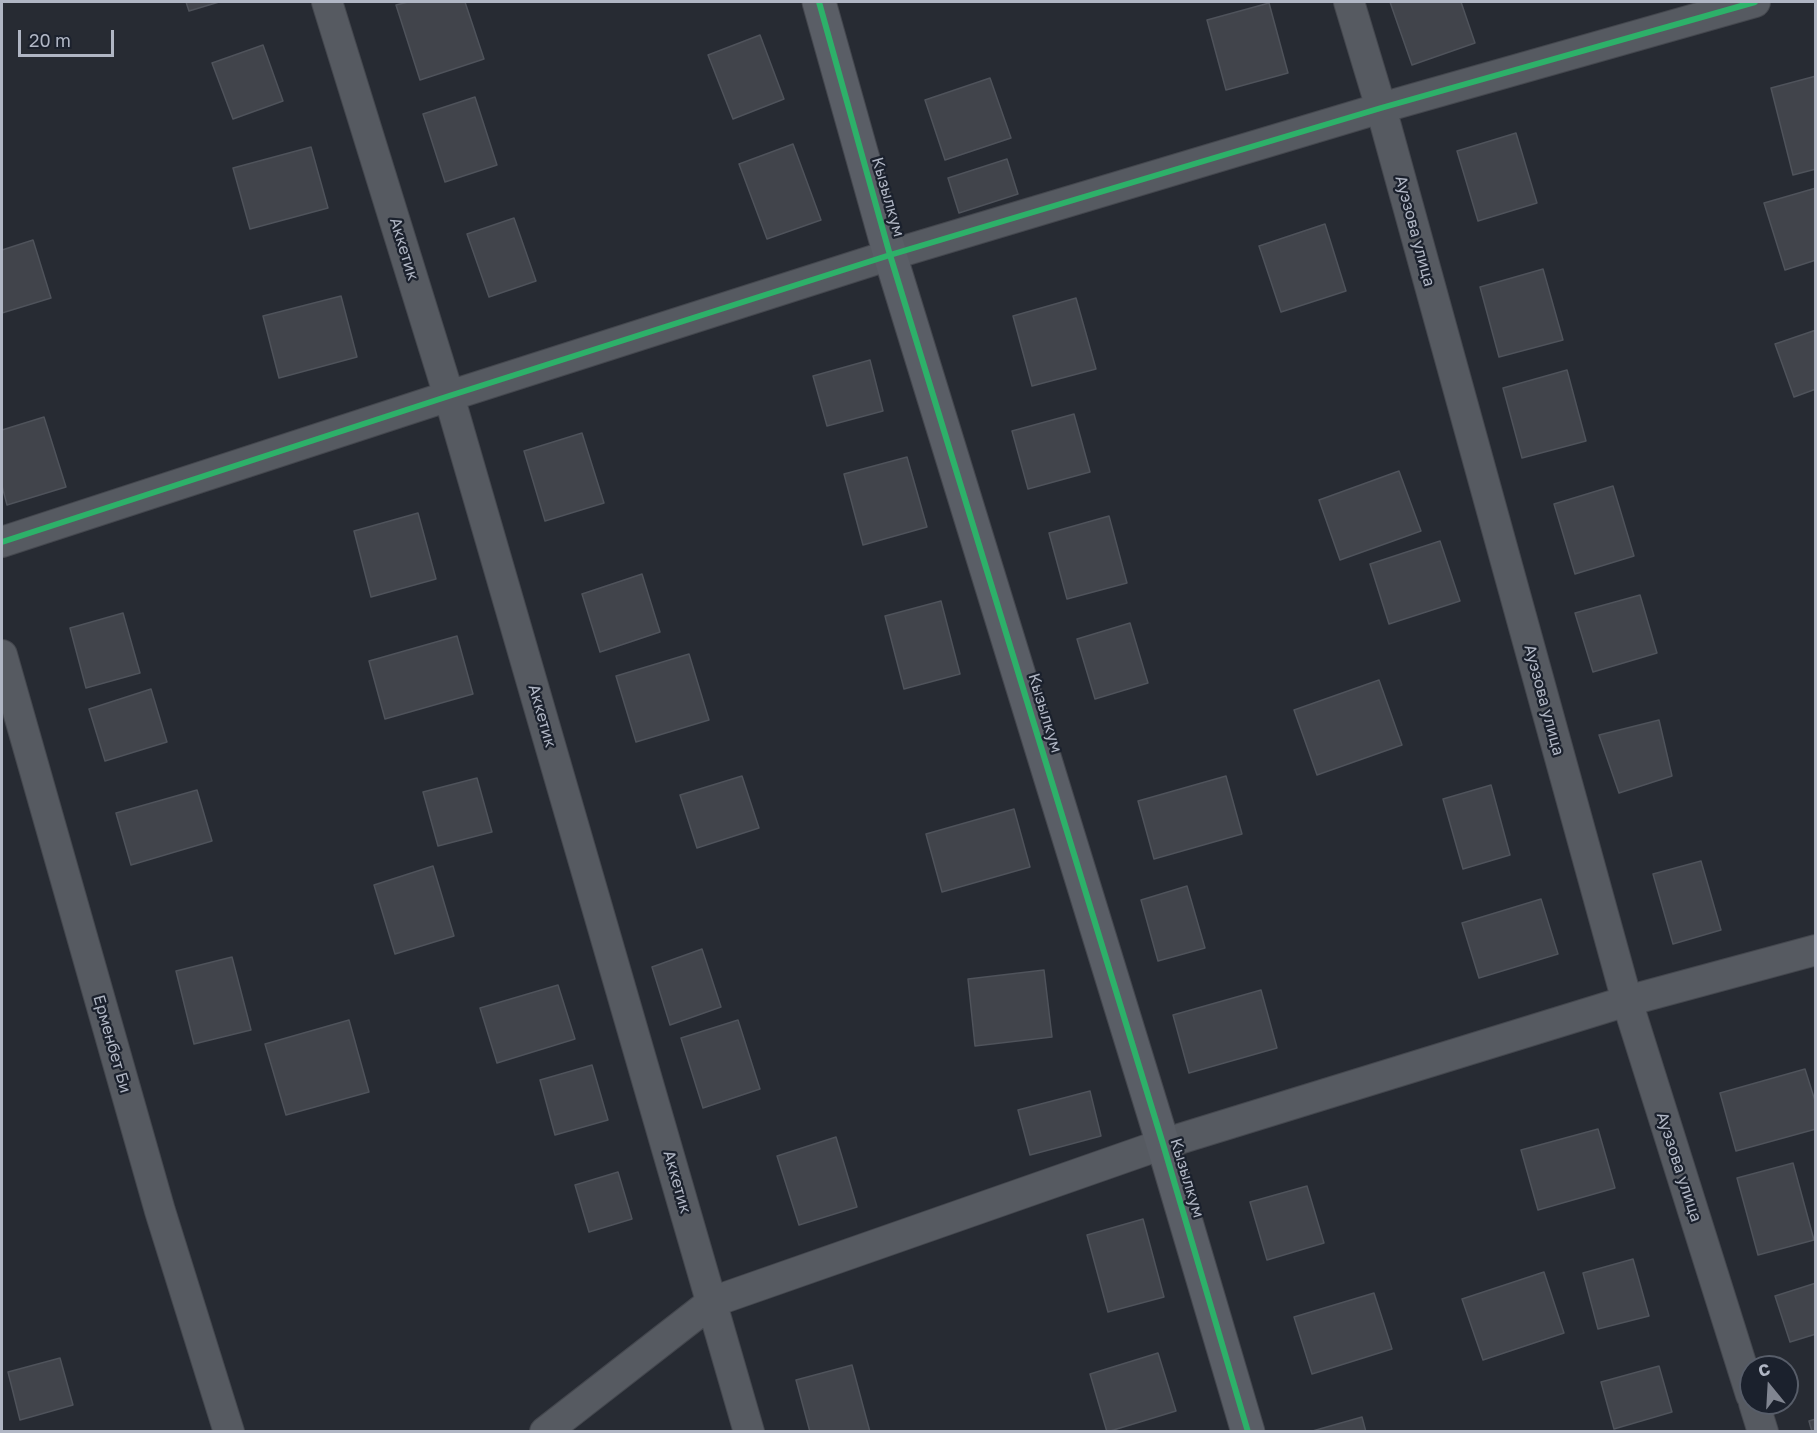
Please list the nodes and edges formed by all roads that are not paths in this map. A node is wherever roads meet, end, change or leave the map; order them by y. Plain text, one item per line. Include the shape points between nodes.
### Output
1 (327, 2) edge
2 (819, 2) edge
3 (1349, 2) edge
4 (1755, 2) edge
5 (1381, 108) junction
6 (890, 255) junction
7 (449, 396) junction
8 (2, 542) edge
9 (2, 655) edge
10 (1815, 950) edge
11 (1627, 1001) junction
12 (1163, 1144) junction
13 (712, 1302) junction
14 (1739, 1357) edge
15 (1758, 1415) edge
16 (229, 1431) edge
17 (545, 1431) edge
18 (749, 1431) edge
19 (1248, 1431) edge
20 (1763, 1431) edge

1 - 7 street, Аккетик
2 - 6 street, Кызылкум
3 - 5 street, Ауэзова улица
4 - 5 street
5 - 6 street
5 - 11 street, Ауэзова улица
6 - 7 street
6 - 12 street, Кызылкум
7 - 8 street
7 - 13 street, Аккетик
9 - 16 street, Ерменбет Би via 160,1211
10 - 11 street
11 - 12 street
11 - 14 street, Ауэзова улица
12 - 13 street
12 - 19 street, Кызылкум
13 - 17 street
13 - 18 street, Аккетик
15 - 20 street

